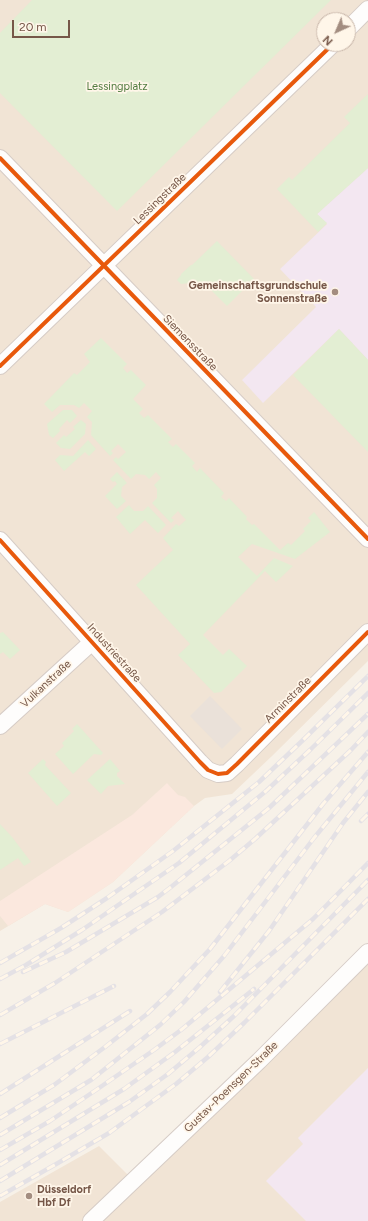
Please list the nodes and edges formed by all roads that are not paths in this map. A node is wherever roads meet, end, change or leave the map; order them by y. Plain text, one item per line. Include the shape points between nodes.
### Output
1 (368, 9) edge
2 (356, 21) edge
3 (325, 52) edge
4 (0, 158) edge
5 (104, 266) junction
6 (0, 366) edge
7 (368, 539) edge
8 (0, 540) edge
9 (368, 632) edge
10 (92, 642) junction
11 (0, 726) edge
12 (218, 774) joint
13 (368, 952) edge
14 (92, 1221) edge

1 - 2 street
3 - 5 street, Lessingstraße
4 - 5 street, Siemensstraße
5 - 6 street, Lessingstraße
5 - 7 street, Siemensstraße
8 - 10 street, Industriestraße
9 - 12 street, Arminstraße via 237,764 227,772
10 - 11 street, Vulkanstraße
10 - 12 street, Industriestraße via 200,762 208,770
13 - 14 street, Gustav-Poensgen-Straße

